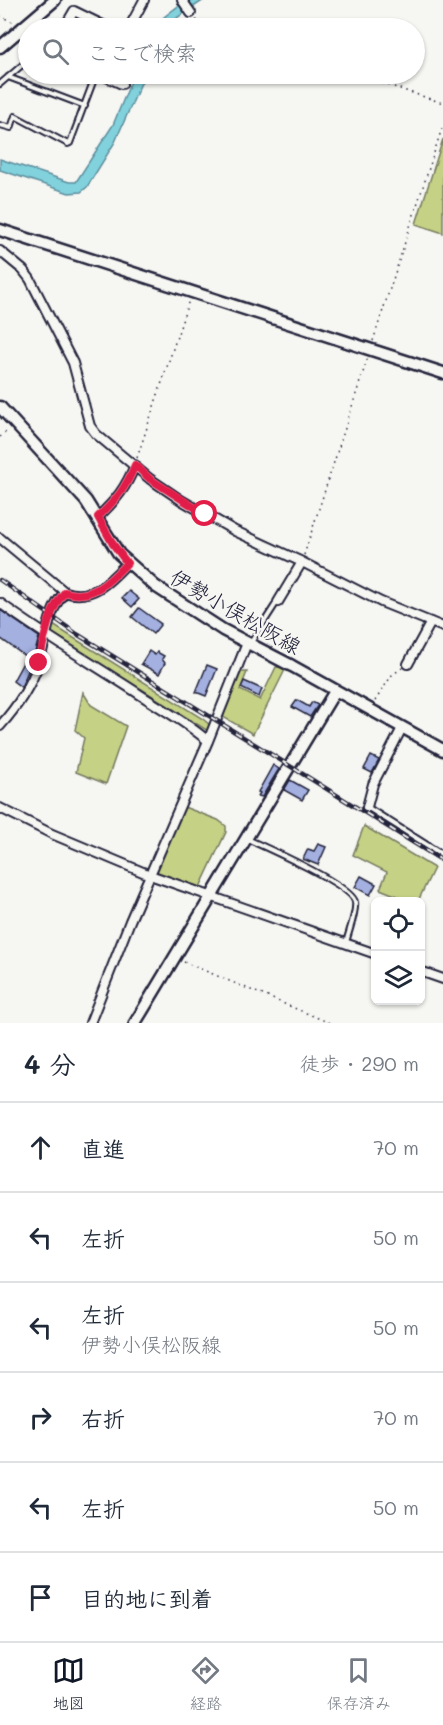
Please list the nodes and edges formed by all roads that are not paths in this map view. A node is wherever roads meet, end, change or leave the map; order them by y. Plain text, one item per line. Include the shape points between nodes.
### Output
1 (55, 0) edge
2 (144, 0) edge
3 (182, 0) edge
4 (191, 13) road end
5 (37, 18) edge
6 (70, 18) edge
7 (88, 18) edge
8 (134, 18) edge
9 (18, 35) edge
10 (0, 47) edge
11 (18, 68) edge
12 (8, 77) junction
13 (18, 81) edge
14 (0, 84) edge
15 (27, 84) edge
16 (94, 84) edge
17 (85, 106) junction
18 (0, 125) edge
19 (0, 230) edge
20 (0, 251) edge
21 (443, 373) edge
22 (0, 406) edge
23 (135, 465) junction
24 (98, 517) junction
25 (0, 538) edge
26 (302, 562) junction
27 (127, 563) junction
28 (65, 592) junction
29 (278, 602) joint
30 (0, 603) edge
31 (431, 622) junction
32 (443, 627) edge
33 (46, 634) junction
34 (248, 644) junction
35 (408, 664) road end
36 (335, 691) junction
37 (0, 711) edge
38 (8, 716) junction
39 (0, 726) edge
40 (402, 728) junction
41 (208, 741) junction
42 (443, 750) edge
43 (367, 807) joint
44 (0, 808) edge
45 (247, 838) junction
46 (443, 855) edge
47 (150, 875) junction
48 (210, 898) junction
49 (346, 944) junction
50 (371, 953) edge
51 (425, 973) edge
52 (443, 979) edge
53 (90, 1023) edge
54 (135, 1023) edge

1 - 5 street
2 - 8 street
3 - 4 street
6 - 7 street via 74,11
9 - 10 street
11 - 12 lane
12 - 13 lane
12 - 14 lane
15 - 17 lane
16 - 17 lane
17 - 18 lane via 68,144 15,116 11,128
19 - 21 street
20 - 23 street via 30,279 73,363 90,426
22 - 24 street, 伊勢小俣松阪線
23 - 24 street via 122,492
23 - 26 street via 189,505
24 - 27 street, 伊勢小俣松阪線
25 - 28 street
26 - 29 street
26 - 31 street
27 - 28 street via 91,592
27 - 34 street, 伊勢小俣松阪線 via 184,607
28 - 33 street via 58,599
29 - 34 lane
30 - 33 street
31 - 32 street
31 - 35 street
33 - 38 street via 39,663 21,702
33 - 41 street
34 - 36 street, 伊勢小俣松阪線
34 - 41 street
36 - 40 street, 伊勢小俣松阪線
36 - 45 street
37 - 38 street
38 - 39 street
40 - 42 street, 伊勢小俣松阪線
40 - 43 street via 373,784
41 - 47 street
43 - 46 lane
44 - 47 street
45 - 48 street
45 - 49 lane via 352,894 355,906
47 - 48 street
47 - 53 street
48 - 49 street
48 - 54 street
49 - 50 street
51 - 52 street

